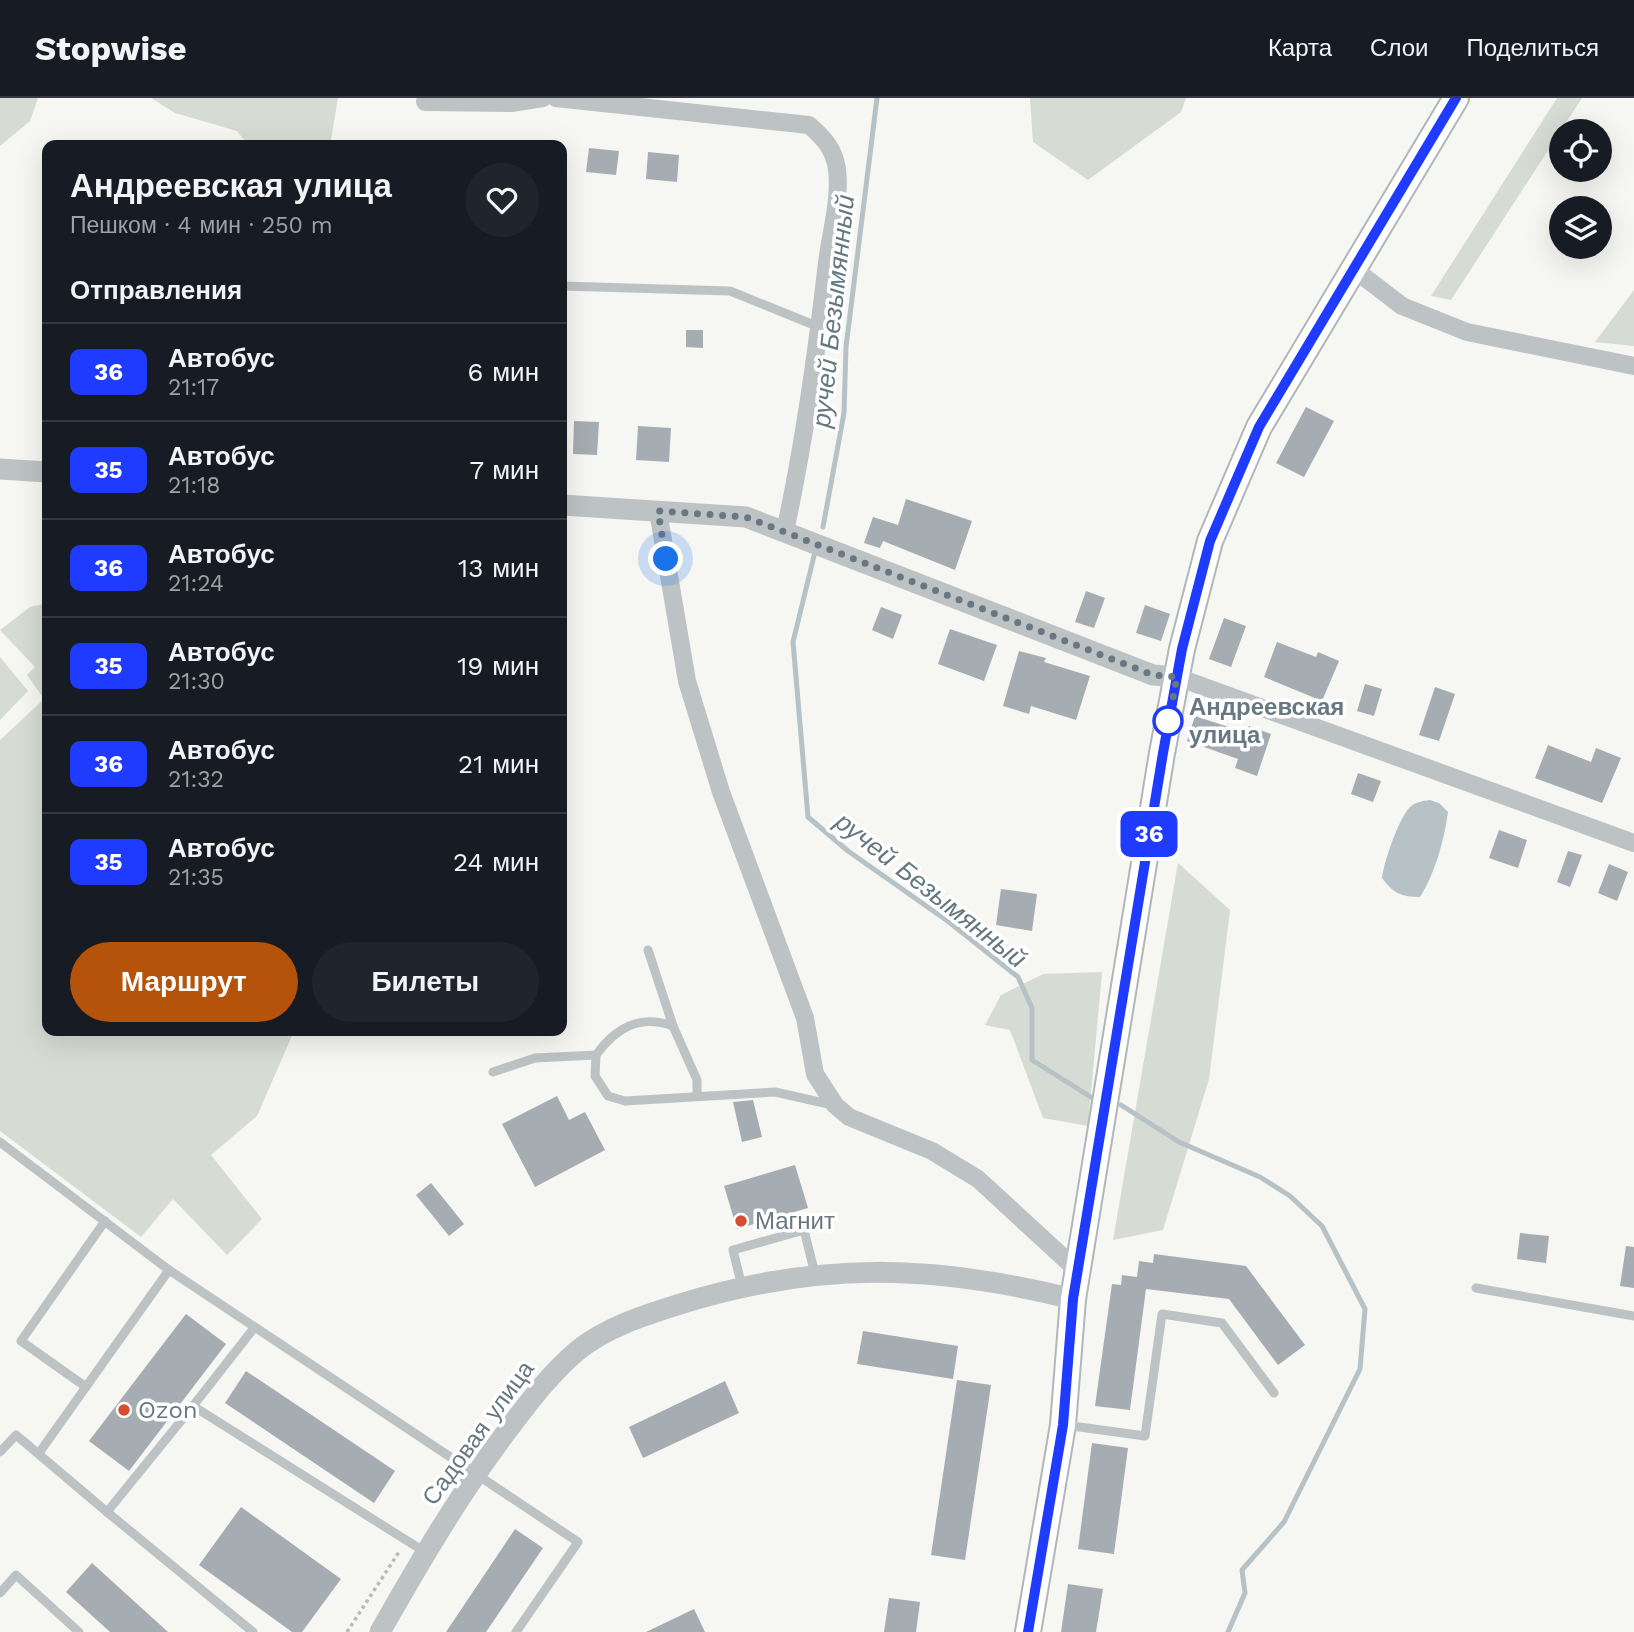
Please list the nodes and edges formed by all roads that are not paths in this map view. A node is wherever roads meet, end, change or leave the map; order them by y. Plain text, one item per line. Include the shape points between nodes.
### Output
1 (542, 98) edge
2 (556, 98) edge
3 (1456, 98) edge
4 (425, 102) dead end
5 (1355, 270) junction
6 (567, 286) edge
7 (821, 328) junction
8 (1634, 366) edge
9 (0, 469) edge
10 (42, 472) edge
11 (567, 505) edge
12 (658, 511) junction
13 (785, 531) junction
14 (1177, 677) junction
15 (1634, 843) edge
16 (648, 950) dead end
17 (673, 1026) junction
18 (596, 1055) junction
19 (493, 1072) dead end
20 (697, 1095) junction
21 (835, 1105) junction
22 (0, 1142) edge
23 (105, 1221) junction
24 (169, 1270) junction
25 (1078, 1271) junction
26 (815, 1274) junction
27 (741, 1287) junction
28 (1476, 1288) dead end
29 (1073, 1299) junction
30 (1634, 1316) edge
31 (254, 1328) junction
32 (86, 1387) junction
33 (1274, 1393) dead end
34 (193, 1406) junction
35 (1063, 1425) junction
36 (0, 1452) edge
37 (39, 1453) junction
38 (475, 1474) junction
39 (107, 1512) junction
40 (426, 1552) junction
41 (0, 1593) edge
42 (79, 1632) edge
43 (253, 1632) edge
44 (380, 1632) edge
45 (516, 1632) edge
46 (1028, 1632) edge

1 - 4 street via 511,103
2 - 7 street via 809,125 832,152 837,170
3 - 5 main road
5 - 8 street via 1402,306 1467,332
5 - 14 main road via 1283,385 1234,483 1210,541
6 - 7 lane via 730,291
7 - 13 street
9 - 10 street
11 - 12 street
12 - 13 street via 746,517
12 - 21 street via 694,703 721,792 805,1018 815,1074
13 - 14 street via 1153,675
14 - 15 street
14 - 25 main road
16 - 17 lane
17 - 18 lane via 655,1019 632,1023 609,1037
17 - 20 lane via 697,1080
18 - 19 lane via 535,1058
18 - 20 lane via 596,1076 608,1096 625,1101
20 - 21 lane via 775,1091
21 - 25 street via 849,1117 932,1152 978,1179
22 - 23 lane
23 - 24 lane
23 - 32 lane via 21,1341
24 - 31 lane
24 - 32 lane
25 - 29 main road
26 - 27 street, Садовая улица
26 - 27 lane via 804,1230 733,1250
26 - 29 street, Садовая улица via 869,1270 932,1274 1021,1286
27 - 38 street, Садовая улица via 629,1322 579,1349 543,1384
28 - 30 lane
29 - 35 main road
31 - 34 lane
31 - 38 lane
32 - 37 lane
33 - 35 lane via 1222,1323 1162,1314 1145,1436
34 - 39 lane
34 - 40 lane
35 - 46 main road
36 - 37 lane via 16,1435
37 - 39 lane
38 - 40 street, Садовая улица
38 - 45 lane via 578,1542
39 - 43 lane
40 - 44 street, Садовая улица
41 - 42 lane via 16,1575

